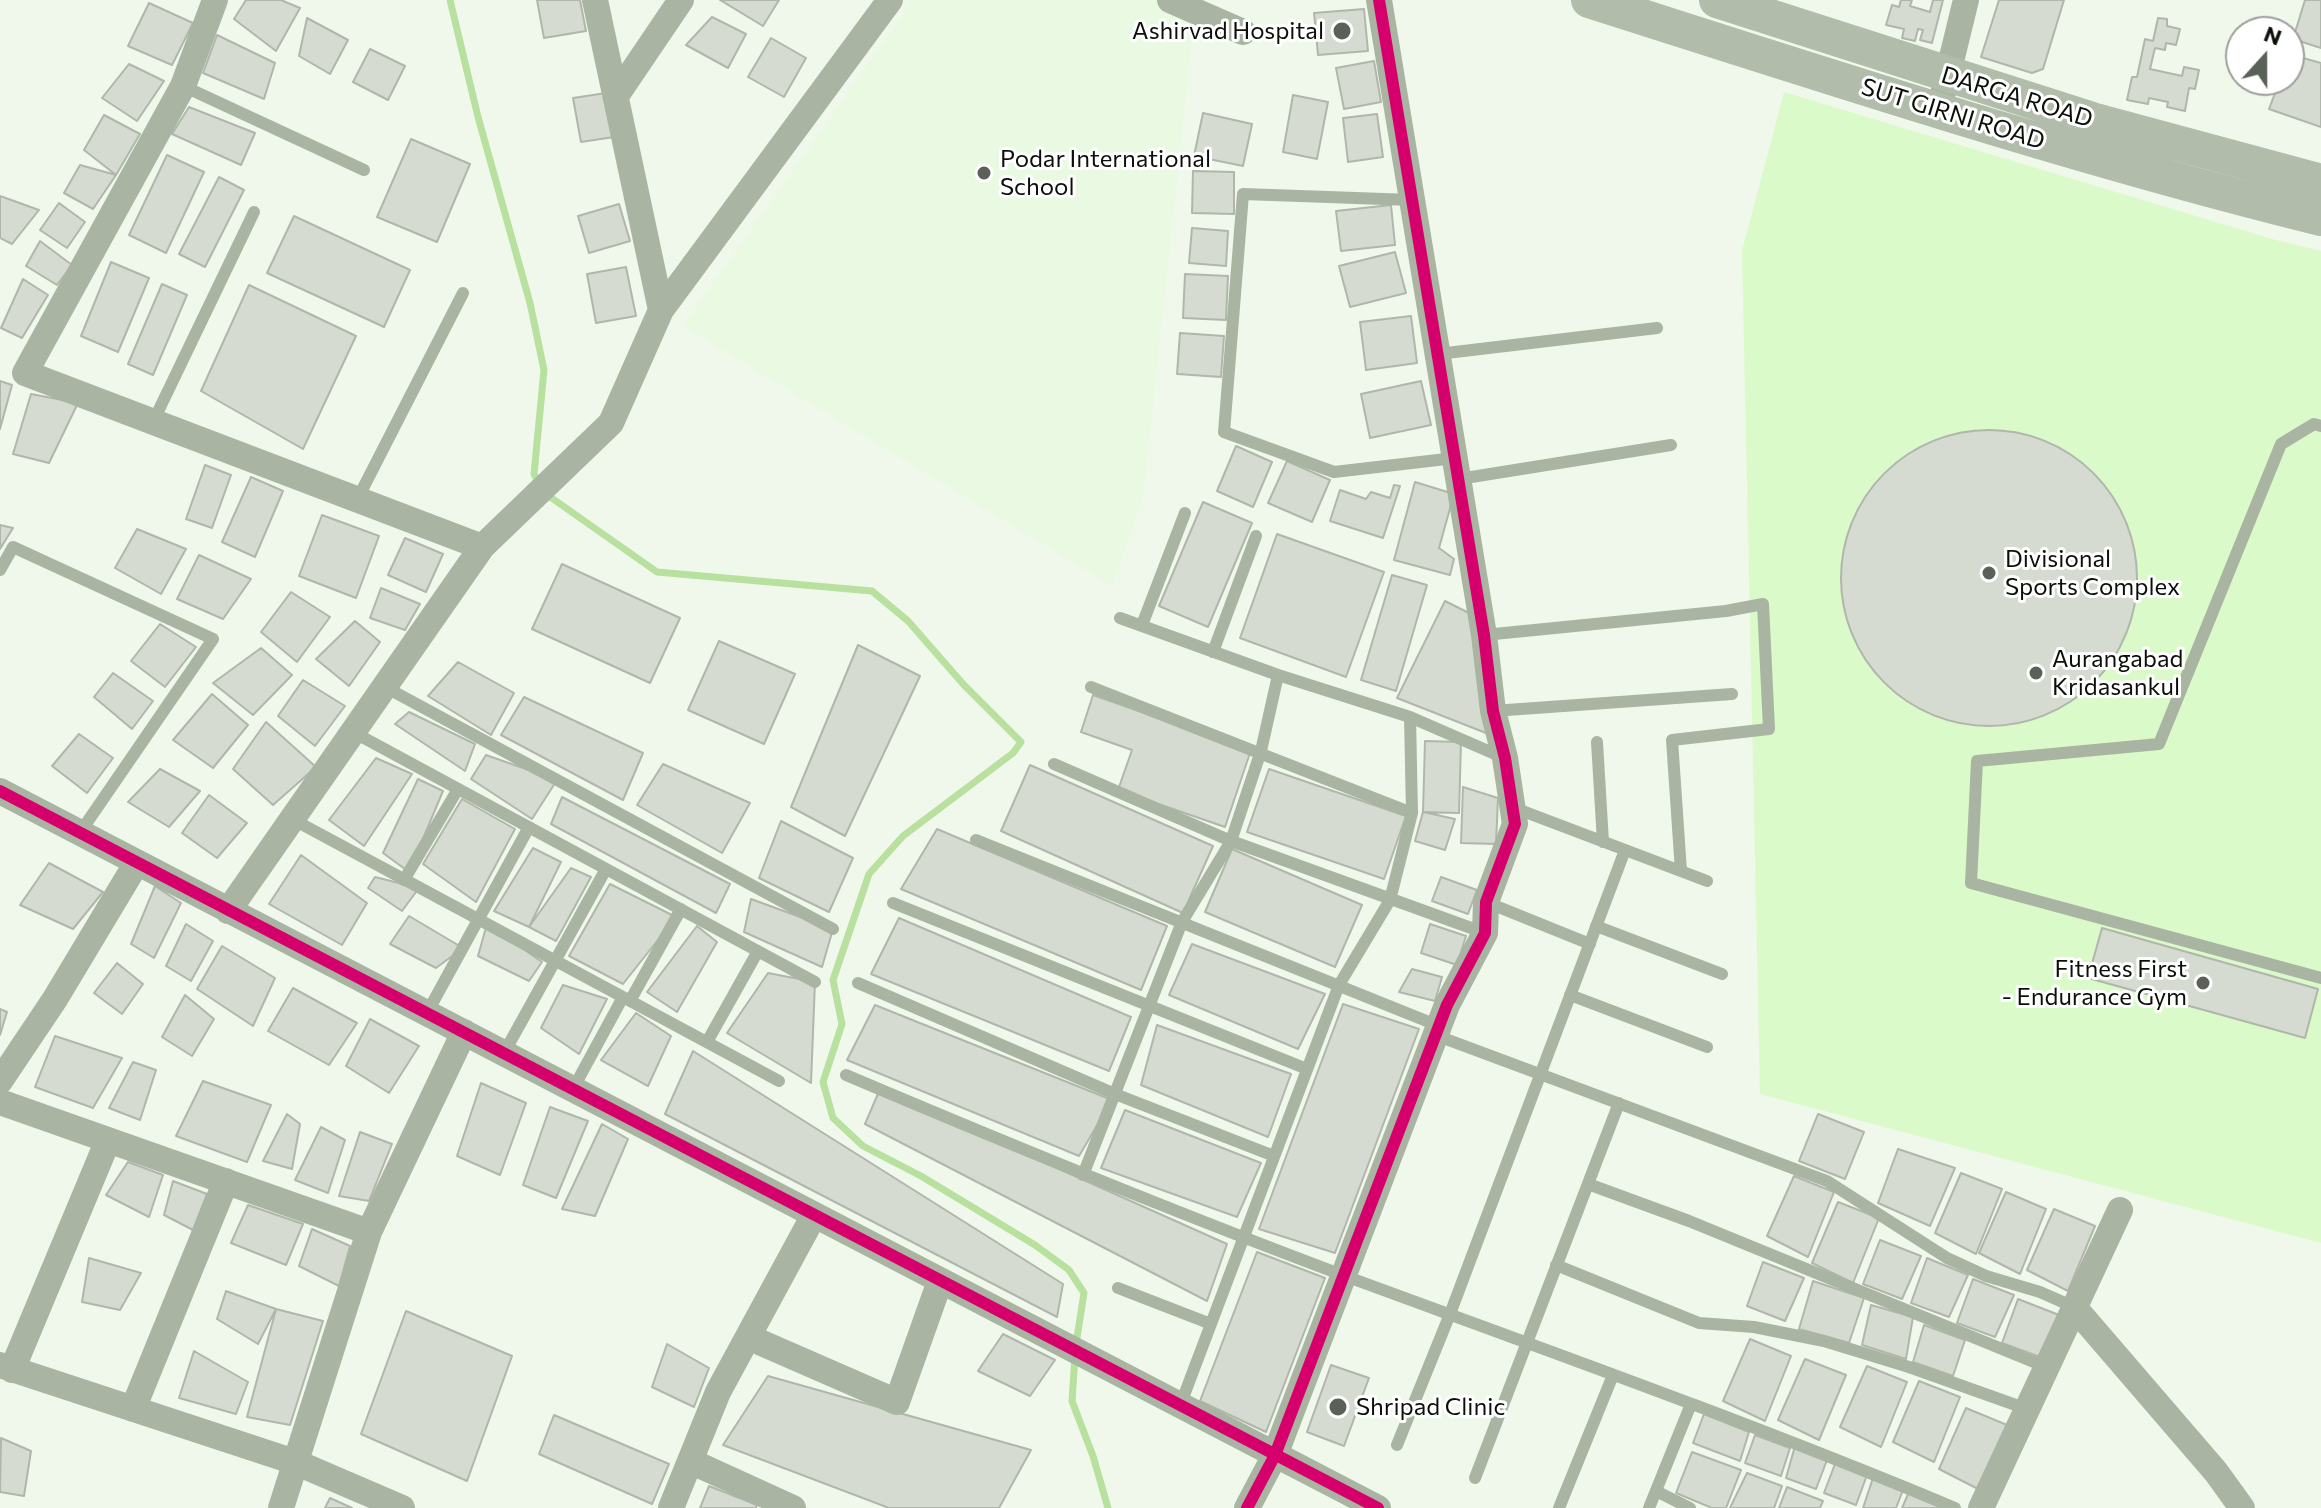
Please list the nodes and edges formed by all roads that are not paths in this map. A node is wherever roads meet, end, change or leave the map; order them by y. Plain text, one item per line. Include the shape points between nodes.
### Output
1 (215, 0) edge
2 (595, 0) edge
3 (681, 0) edge
4 (890, 0) edge
5 (1170, 0) edge
6 (1379, 0) edge
7 (1589, 0) edge
8 (1717, 0) edge
9 (1966, 0) edge
10 (1243, 32) dead end
11 (1947, 76) junction
12 (183, 86) junction
13 (616, 96) junction
14 (1939, 110) junction
15 (364, 170) dead end
16 (2321, 182) edge
17 (1412, 200) junction
18 (254, 212) dead end
19 (2321, 218) edge
20 (463, 293) dead end
21 (661, 310) junction
22 (1657, 328) dead end
23 (1438, 354) junction
24 (153, 422) junction
25 (2321, 426) edge
26 (1671, 445) dead end
27 (1457, 468) junction
28 (357, 500) junction
29 (1185, 513) dead end
30 (1256, 536) dead end
31 (482, 547) junction
32 (0, 570) edge
33 (1120, 618) dead end
34 (1142, 625) junction
35 (1484, 635) junction
36 (1213, 652) junction
37 (1278, 675) junction
38 (385, 687) junction
39 (1091, 687) dead end
40 (1732, 694) dead end
41 (1493, 711) junction
42 (1410, 717) junction
43 (353, 732) junction
44 (1597, 742) dead end
45 (1261, 751) junction
46 (1505, 758) junction
47 (1054, 764) dead end
48 (458, 789) junction
49 (0, 791) edge
50 (1512, 807) junction
51 (1412, 813) junction
52 (292, 819) junction
53 (529, 827) junction
54 (79, 834) junction
55 (976, 840) dead end
56 (1231, 841) junction
57 (1603, 842) junction
58 (1625, 850) junction
59 (136, 864) junction
60 (606, 869) junction
61 (1681, 871) junction
62 (404, 880) junction
63 (1707, 881) dead end
64 (1390, 900) junction
65 (1486, 902) junction
66 (893, 903) dead end
67 (681, 909) junction
68 (228, 911) junction
69 (478, 920) junction
70 (1182, 922) junction
71 (1596, 926) junction
72 (833, 929) dead end
73 (1485, 933) junction
74 (1590, 944) junction
75 (758, 951) junction
76 (555, 961) junction
77 (1722, 974) dead end
78 (2321, 978) edge
79 (815, 982) dead end
80 (858, 983) dead end
81 (1339, 985) junction
82 (1570, 995) junction
83 (627, 999) junction
84 (1149, 1006) junction
85 (427, 1013) junction
86 (1437, 1030) junction
87 (464, 1032) junction
88 (707, 1042) junction
89 (1707, 1047) dead end
90 (504, 1053) junction
91 (1307, 1069) junction
92 (1540, 1074) junction
93 (846, 1075) dead end
94 (0, 1081) edge
95 (779, 1081) dead end
96 (573, 1089) junction
97 (1115, 1094) junction
98 (0, 1102) edge
99 (1619, 1103) junction
100 (108, 1140) junction
101 (1274, 1156) junction
102 (1083, 1175) junction
103 (226, 1181) junction
104 (1588, 1184) junction
105 (2120, 1210) dead end
106 (814, 1215) junction
107 (369, 1232) junction
108 (1244, 1237) junction
109 (1556, 1265) junction
110 (1344, 1275) junction
111 (940, 1281) junction
112 (1118, 1288) dead end
113 (2074, 1307) junction
114 (1450, 1314) junction
115 (1211, 1324) junction
116 (748, 1337) junction
117 (1526, 1342) junction
118 (2046, 1367) junction
119 (6, 1368) edge
120 (1613, 1375) junction
121 (1691, 1404) junction
122 (1180, 1406) junction
123 (133, 1409) junction
124 (2027, 1409) junction
125 (1397, 1445) dead end
126 (1275, 1455) junction
127 (690, 1461) junction
128 (295, 1462) junction
129 (1475, 1478) dead end
130 (1656, 1491) junction
131 (281, 1508) edge
132 (402, 1508) edge
133 (671, 1508) edge
134 (793, 1508) edge
135 (1247, 1508) edge
136 (1378, 1508) edge
137 (1559, 1508) edge
138 (1649, 1508) edge
139 (1690, 1508) edge
140 (1955, 1508) edge
141 (1981, 1508) edge
142 (2242, 1508) edge

1 - 12 street
2 - 13 street
3 - 13 street
4 - 21 street
5 - 10 street
6 - 17 street
7 - 14 main road, SUT GIRNI ROAD
8 - 11 main road, DARGA ROAD
9 - 11 street
11 - 14 street
11 - 16 main road, DARGA ROAD
12 - 15 lane
12 - 24 street via 25,373
13 - 21 street
14 - 19 main road, SUT GIRNI ROAD via 2203,189
17 - 23 street
17 - 27 lane via 1243,194 1224,432 1334,472
18 - 24 lane
20 - 28 lane
21 - 31 street via 611,423
22 - 23 lane
23 - 27 street
24 - 28 street
25 - 78 lane via 2314,424 2281,444 2159,744 1977,761 1971,883
26 - 27 lane
27 - 35 street
28 - 31 street
29 - 34 lane
30 - 36 lane
31 - 38 street
32 - 54 lane via 13,547 213,639
33 - 34 lane
34 - 36 lane
35 - 41 street
35 - 61 lane via 1763,604 1769,729 1672,740
36 - 37 lane
37 - 42 lane
37 - 45 lane
38 - 43 street
38 - 72 lane
39 - 45 lane
40 - 41 lane
41 - 46 street
42 - 46 lane
42 - 51 lane
43 - 48 lane
43 - 52 street
44 - 57 lane
45 - 51 lane
45 - 56 lane
46 - 50 street
47 - 56 lane
48 - 53 lane
48 - 62 lane
49 - 54 street
50 - 57 lane
50 - 65 street via 1515,824
51 - 64 lane
52 - 62 lane
52 - 68 street
53 - 60 lane
53 - 69 lane
54 - 59 street
55 - 70 lane
56 - 64 lane
56 - 70 lane
57 - 58 lane
58 - 61 lane
58 - 71 lane
59 - 68 street
59 - 94 street
60 - 67 lane
60 - 76 lane
61 - 63 lane
62 - 69 lane
64 - 73 lane
64 - 81 lane
65 - 73 street
65 - 74 lane
66 - 84 lane
67 - 75 lane
67 - 83 lane
68 - 85 street
69 - 76 lane
69 - 85 lane
70 - 81 lane
70 - 84 lane
71 - 74 lane
71 - 77 lane
73 - 86 street
74 - 82 lane
75 - 79 lane
75 - 88 lane
76 - 83 lane
76 - 90 lane
80 - 97 lane
81 - 86 lane
81 - 91 lane
82 - 89 lane
82 - 92 lane
83 - 88 lane
83 - 96 lane
84 - 91 lane
84 - 97 lane
85 - 87 street
86 - 92 lane
86 - 110 street
87 - 90 street
87 - 107 street
88 - 95 lane
90 - 96 street
91 - 101 lane
92 - 99 lane
92 - 114 lane
93 - 102 lane
96 - 106 street
97 - 101 lane
97 - 102 lane
98 - 100 street
99 - 104 lane
99 - 113 lane via 1827,1181 1947,1258
100 - 103 street
100 - 119 street
101 - 108 lane
102 - 108 lane
103 - 107 street
103 - 123 street
104 - 109 lane
104 - 118 lane
105 - 113 street
106 - 111 street
106 - 116 street
107 - 128 street
108 - 110 lane
108 - 115 lane
109 - 117 lane
109 - 124 lane via 1699,1323 1824,1341
110 - 114 lane
110 - 126 street
111 - 116 street via 897,1402
111 - 122 street
112 - 115 lane
113 - 118 street
113 - 142 street
114 - 117 lane
114 - 125 lane
115 - 122 lane
116 - 127 street
117 - 120 lane
117 - 129 lane
118 - 124 street
119 - 123 street
120 - 121 lane
120 - 137 lane
121 - 130 lane
121 - 140 lane
122 - 126 street
123 - 128 street
124 - 141 street
126 - 135 street
126 - 136 street
127 - 133 street
127 - 134 street
128 - 131 street
128 - 132 street
130 - 138 lane
130 - 139 lane

